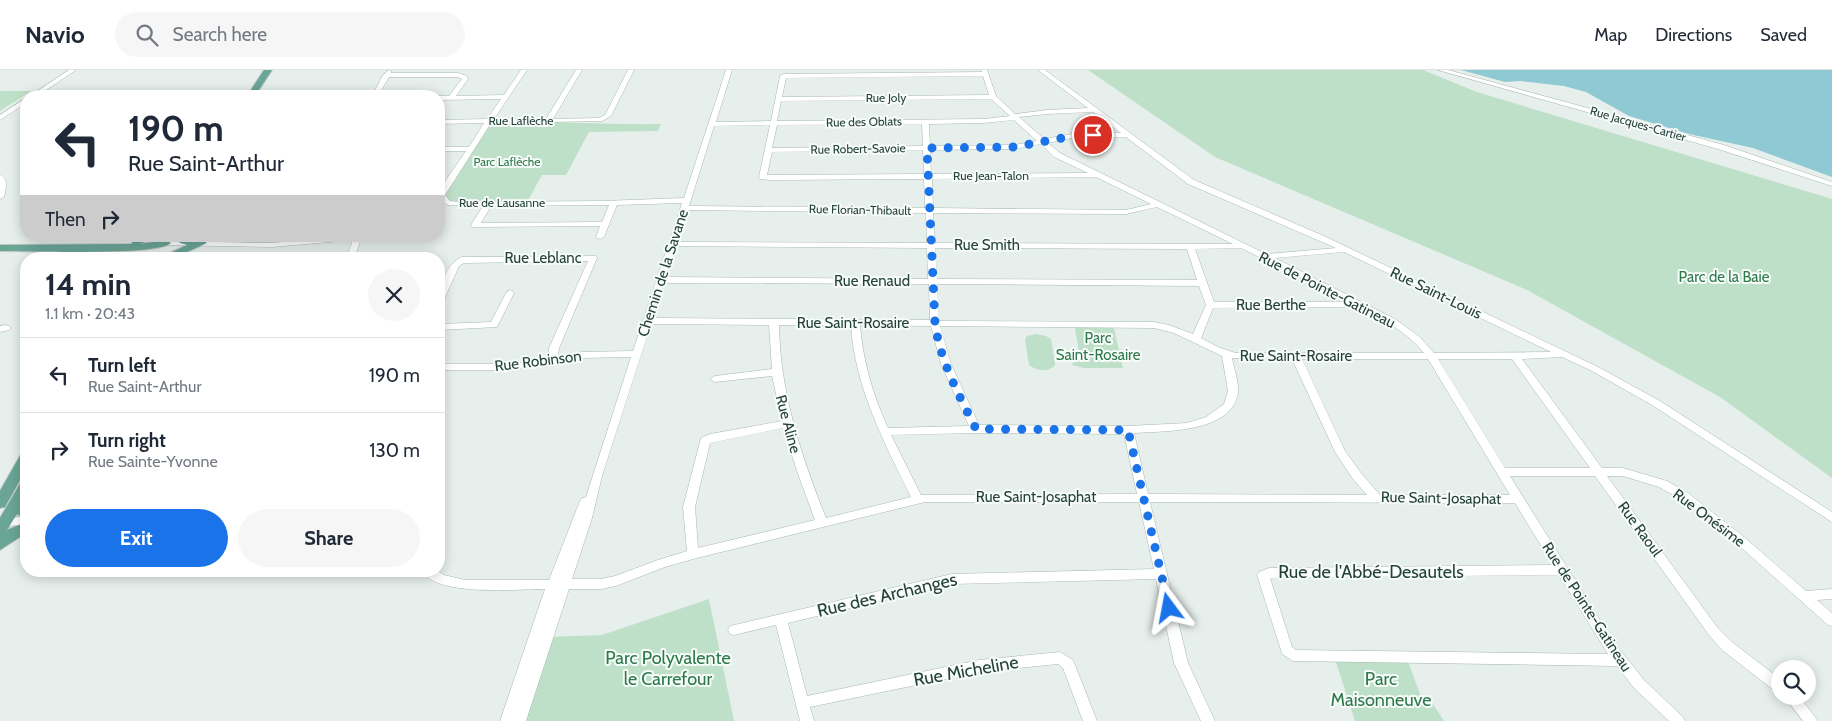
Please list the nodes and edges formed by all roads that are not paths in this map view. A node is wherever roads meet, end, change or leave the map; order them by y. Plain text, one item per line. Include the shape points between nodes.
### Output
1 (73, 70) edge
2 (268, 70) edge
3 (277, 70) edge
4 (524, 70) edge
5 (579, 70) edge
6 (631, 70) edge
7 (729, 70) edge
8 (1041, 70) edge
9 (1441, 70) edge
10 (985, 72) edge
11 (388, 73) edge
12 (42, 90) edge
13 (255, 90) edge
14 (265, 90) edge
15 (378, 90) edge
16 (506, 97) junction
17 (993, 97) junction
18 (445, 98) edge
19 (451, 98) junction
20 (778, 99) junction
21 (20, 104) edge
22 (1096, 110) junction
23 (1014, 117) junction
24 (0, 118) edge
25 (548, 121) junction
26 (445, 122) edge
27 (490, 122) junction
28 (925, 122) junction
29 (773, 123) junction
30 (712, 124) junction
31 (1126, 135) junction
32 (1042, 142) junction
33 (471, 148) junction
34 (927, 148) junction
35 (445, 149) edge
36 (769, 150) junction
37 (928, 176) junction
38 (1097, 176) junction
39 (0, 177) edge
40 (1832, 184) edge
41 (2, 187) edge
42 (445, 187) edge
43 (0, 197) edge
44 (445, 199) edge
45 (614, 203) junction
46 (488, 204) junction
47 (686, 204) junction
48 (1155, 205) junction
49 (930, 210) junction
50 (605, 224) junction
51 (600, 237) dead end
52 (0, 242) edge
53 (20, 242) edge
54 (20, 242) edge
55 (120, 242) edge
56 (136, 242) edge
57 (185, 242) edge
58 (190, 242) edge
59 (241, 242) edge
60 (304, 242) edge
61 (197, 243) junction
62 (229, 243) junction
63 (673, 244) junction
64 (932, 245) junction
65 (1190, 246) junction
66 (1241, 247) junction
67 (0, 248) edge
68 (1344, 250) junction
69 (175, 252) edge
70 (1262, 257) junction
71 (661, 280) junction
72 (934, 282) junction
73 (1203, 283) junction
74 (445, 288) edge
75 (510, 293) dead end
76 (1210, 305) junction
77 (1362, 306) junction
78 (648, 321) junction
79 (774, 322) junction
80 (855, 322) junction
81 (935, 323) junction
82 (445, 326) edge
83 (1196, 338) junction
84 (637, 354) junction
85 (1562, 354) junction
86 (1227, 355) junction
87 (1431, 356) junction
88 (1515, 356) junction
89 (1296, 357) junction
90 (553, 360) junction
91 (445, 368) edge
92 (776, 372) junction
93 (715, 379) dead end
94 (786, 424) junction
95 (976, 429) junction
96 (1128, 430) junction
97 (885, 432) junction
98 (20, 468) edge
99 (1502, 472) junction
100 (1600, 472) junction
101 (20, 496) edge
102 (1143, 497) junction
103 (1376, 497) junction
104 (918, 499) junction
105 (1518, 499) junction
106 (17, 501) junction
107 (0, 503) edge
108 (20, 508) edge
109 (1832, 518) edge
110 (20, 522) edge
111 (822, 523) junction
112 (2, 525) edge
113 (20, 530) edge
114 (0, 544) edge
115 (693, 554) junction
116 (1562, 570) junction
117 (1161, 574) junction
118 (438, 577) edge
119 (559, 585) junction
120 (1832, 594) edge
121 (1805, 596) junction
122 (782, 620) junction
123 (1832, 621) edge
124 (734, 630) dead end
125 (1618, 660) junction
126 (1771, 680) edge
127 (802, 703) junction
128 (1798, 705) edge
129 (508, 721) edge
130 (519, 721) edge
131 (806, 721) edge
132 (1090, 721) edge
133 (1208, 721) edge
134 (1678, 721) edge
135 (1811, 721) edge

1 - 12 street
2 - 13 main road
3 - 14 main road
4 - 16 street, Rue de Lausanne
5 - 25 street
6 - 25 street, Rue Laflèche via 604,119
7 - 30 street, Chemin de la Savane
8 - 22 street, Rue Saint-Louis
9 - 40 street, Rue Jacques-Cartier via 1721,147
10 - 17 street
10 - 20 street via 783,76
11 - 15 street
11 - 19 street via 465,77
16 - 19 street
16 - 27 street, Rue de Lausanne
17 - 20 street, Rue Joly
17 - 23 street, Rue de Pointe-Gatineau
18 - 19 street
20 - 29 street
21 - 24 street
22 - 23 street, Rue des Oblats
22 - 31 street, Rue Saint-Louis
23 - 28 street, Rue des Oblats via 989,121
23 - 32 street, Rue de Pointe-Gatineau
25 - 27 street, Rue Laflèche
26 - 27 street, Rue Laflèche
27 - 33 street, Rue de Lausanne
28 - 29 street, Rue des Oblats
28 - 34 street
29 - 30 street, Rue des Oblats
29 - 36 street
30 - 47 street, Chemin de la Savane
31 - 32 street, Rue Robert-Savoie via 1072,136
31 - 68 street, Rue Saint-Louis via 1190,182
32 - 34 street, Rue Robert-Savoie via 1014,147
32 - 38 street, Rue de Pointe-Gatineau via 1057,155
33 - 35 street
33 - 42 street, Rue de Lausanne
34 - 36 street, Rue Robert-Savoie
34 - 37 street
36 - 37 street, Rue Jean-Talon via 765,178
37 - 38 street, Rue Jean-Talon
37 - 49 street
38 - 48 street, Rue de Pointe-Gatineau
39 - 41 street
41 - 43 street
44 - 46 street, Rue de Lausanne via 452,203
45 - 46 street, Rue de Lausanne
45 - 47 street, Rue de Lausanne
45 - 50 street
46 - 50 street via 475,225
47 - 49 street, Rue Florian-Thibault
47 - 63 street, Chemin de la Savane
48 - 49 street, Rue Florian-Thibault via 1126,212
48 - 66 street, Rue de Pointe-Gatineau
49 - 64 street
50 - 51 street
52 - 54 main road
53 - 56 main road
55 - 67 main road
57 - 61 street
58 - 61 main road
59 - 62 street
60 - 62 street via 272,245
61 - 62 street
61 - 69 main road
63 - 64 street, Rue Smith
63 - 71 street, Chemin de la Savane
64 - 65 street, Rue Smith
64 - 72 street
65 - 66 street, Rue Smith
65 - 73 street
66 - 70 street, Rue de Pointe-Gatineau
68 - 70 street
68 - 85 street, Rue Saint-Louis
70 - 77 street, Rue de Pointe-Gatineau
71 - 72 street, Rue Renaud
71 - 78 street, Chemin de la Savane
72 - 73 street, Rue Renaud
72 - 81 street
73 - 76 street
74 - 90 street, Rue Leblanc via 455,266 462,260 593,258 554,348
75 - 82 street via 494,325
76 - 77 street, Rue Berthe
76 - 83 street
77 - 87 street, Rue de Pointe-Gatineau via 1403,328 1418,339
78 - 79 street, Rue Saint-Rosaire
78 - 84 street, Chemin de la Savane
79 - 80 street, Rue Saint-Rosaire
79 - 92 street, Rue Aline
80 - 81 street, Rue Saint-Rosaire
80 - 97 street via 860,364
81 - 83 street, Rue Saint-Rosaire via 1154,325
81 - 95 street via 942,357
83 - 86 street, Rue Saint-Rosaire
84 - 90 street, Rue Robinson via 588,354
84 - 119 street, Chemin de la Savane via 586,518
85 - 88 street, Rue Saint-Rosaire
85 - 109 street, Rue Saint-Louis via 1656,403
86 - 89 street, Rue Saint-Rosaire
86 - 96 street via 1233,391 1226,410 1187,426
87 - 88 street, Rue Saint-Rosaire
87 - 89 street, Rue Saint-Rosaire
87 - 99 street, Rue de Pointe-Gatineau
88 - 100 street, Rue Raoul
89 - 103 street via 1340,452
90 - 91 street, Rue Robinson via 512,367
92 - 93 street
92 - 94 street, Rue Aline
94 - 111 street, Rue Aline
94 - 115 street via 705,441 689,506
95 - 96 street
95 - 97 street
96 - 102 street
97 - 104 street
98 - 107 main road
99 - 100 street, Rue Onésime
99 - 105 street, Rue de Pointe-Gatineau
100 - 121 street, Rue Onésime via 1623,472 1641,477 1684,496
100 - 126 street, Rue Raoul via 1713,631
101 - 106 main road
102 - 103 street, Rue Saint-Josaphat
102 - 104 street, Rue Saint-Josaphat
102 - 117 street
103 - 105 street, Rue Saint-Josaphat
104 - 111 street, Rue Saint-Josaphat
105 - 116 street, Rue de Pointe-Gatineau
106 - 108 main road
106 - 112 main road
110 - 112 street
111 - 115 street, Rue Saint-Josaphat
113 - 114 main road
115 - 119 street, Rue Saint-Josaphat via 608,583
116 - 125 street, Rue de Pointe-Gatineau
116 - 125 street, Rue de l'Abbé-Desautels via 1264,575 1287,650 1293,655
117 - 122 street, Rue des Archanges via 952,579
117 - 133 street via 1181,663
118 - 119 street, Rue Saint-Josaphat via 465,585
119 - 129 street, Chemin de la Savane
119 - 130 street, Chemin de la Savane
120 - 121 street
121 - 123 street, Rue Onésime
122 - 124 street, Rue des Archanges
122 - 127 street
125 - 134 street, Rue de Pointe-Gatineau
127 - 131 street
127 - 132 street, Rue Micheline via 979,666 1057,658 1068,664
128 - 135 street

